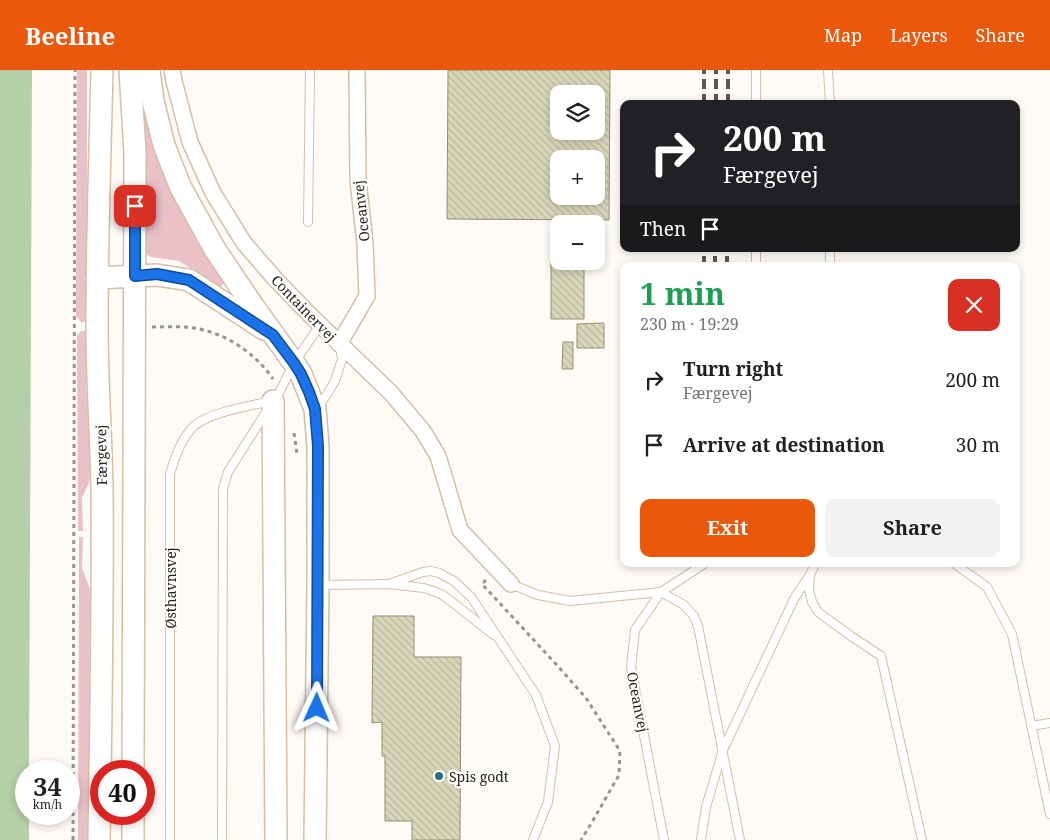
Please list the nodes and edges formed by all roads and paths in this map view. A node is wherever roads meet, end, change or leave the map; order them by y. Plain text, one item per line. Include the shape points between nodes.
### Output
1 (75, 70) edge
2 (102, 70) edge
3 (130, 70) edge
4 (149, 70) edge
5 (172, 70) edge
6 (310, 70) edge
7 (357, 70) edge
8 (756, 70) edge
9 (828, 70) edge
10 (756, 100) edge
11 (830, 100) edge
12 (308, 222) dead end
13 (135, 276) junction
14 (97, 278) junction
15 (320, 325) junction
16 (273, 335) junction
17 (339, 344) junction
18 (294, 363) junction
19 (273, 401) junction
20 (315, 409) junction
21 (699, 567) edge
22 (814, 567) edge
23 (959, 567) edge
24 (497, 568) junction
25 (810, 575) junction
26 (389, 584) junction
27 (512, 584) joint
28 (318, 585) junction
29 (661, 592) junction
30 (499, 639) junction
31 (1050, 723) edge
32 (1032, 726) junction
33 (723, 750) junction
34 (133, 760) edge
35 (1050, 814) edge
36 (133, 825) edge
37 (73, 840) edge
38 (99, 840) edge
39 (133, 840) edge
40 (170, 840) edge
41 (222, 840) edge
42 (276, 840) edge
43 (315, 840) edge
44 (533, 840) edge
45 (581, 840) edge
46 (664, 840) edge
47 (701, 840) edge
48 (740, 840) edge
49 (922, 840) edge

1 - 37 path
2 - 14 street, Færgevej
3 - 13 street via 135,153
4 - 16 street via 164,145 180,186 214,248
5 - 15 street, Containervej via 190,142 213,193 244,243
6 - 12 lane
7 - 17 street, Oceanvej via 358,180 367,296
8 - 10 lane
9 - 11 lane
13 - 14 street
13 - 16 street via 157,274 189,280
13 - 34 street
14 - 38 street, Færgevej via 102,488
15 - 17 street, Containervej
15 - 18 lane
16 - 18 street
17 - 20 lane via 342,358 335,381
17 - 24 street, Containervej via 391,393 423,430 438,456 460,530
18 - 19 lane
18 - 20 street
19 - 40 lane, Østhavnsvej via 211,416 195,426 183,440 170,474
19 - 41 lane via 228,472 223,489
19 - 42 street
20 - 28 street
21 - 29 lane, Oceanvej
22 - 25 lane
23 - 32 lane via 987,587 1012,634
24 - 27 street
24 - 45 path via 482,584 586,698 620,751 618,775
25 - 33 lane via 795,597
25 - 49 lane via 809,590 818,612 881,656
26 - 28 lane
26 - 30 lane via 424,588 443,595
26 - 30 lane via 423,572 446,576 471,597
27 - 29 lane via 538,595 570,601
28 - 43 street
29 - 33 lane via 684,605 698,626
29 - 46 lane, Oceanvej via 635,630 631,667
30 - 44 lane via 536,695 555,746 548,802
31 - 32 lane
32 - 35 lane
33 - 47 lane via 706,807
33 - 48 lane
36 - 39 street

